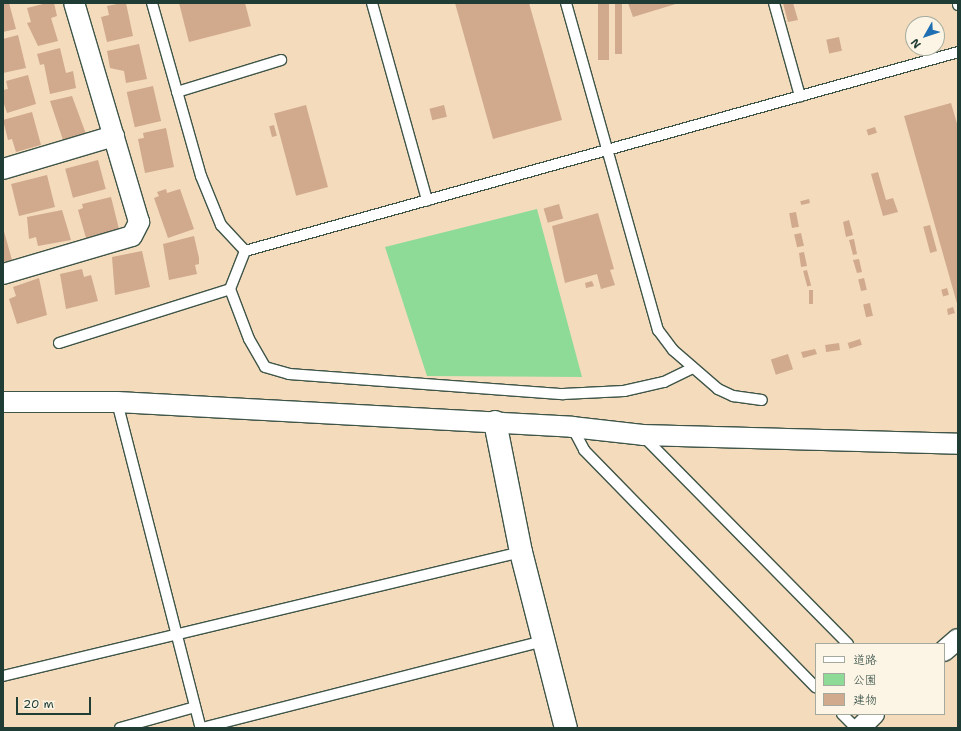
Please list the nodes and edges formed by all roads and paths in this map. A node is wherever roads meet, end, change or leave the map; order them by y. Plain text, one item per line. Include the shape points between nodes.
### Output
1 (74, 3) edge
2 (152, 3) edge
3 (372, 3) edge
4 (566, 3) edge
5 (774, 3) edge
6 (958, 52) edge
7 (281, 60) dead end
8 (177, 92) junction
9 (800, 96) junction
10 (114, 136) junction
11 (608, 150) junction
12 (3, 169) edge
13 (427, 200) junction
14 (245, 251) junction
15 (3, 274) edge
16 (230, 290) junction
17 (59, 343) dead end
18 (693, 368) junction
19 (762, 400) dead end
20 (3, 402) edge
21 (117, 402) junction
22 (495, 422) junction
23 (572, 427) junction
24 (642, 435) junction
25 (958, 444) edge
26 (521, 552) junction
27 (177, 633) junction
28 (958, 638) edge
29 (544, 641) junction
30 (847, 643) edge
31 (945, 650) edge
32 (3, 676) edge
33 (815, 687) edge
34 (195, 707) junction
35 (843, 715) edge
36 (873, 715) edge
37 (120, 728) edge
38 (202, 728) edge
39 (566, 728) edge
40 (856, 728) edge
41 (860, 728) edge

1 - 10 street
2 - 8 lane
3 - 13 lane
4 - 11 lane
5 - 9 lane
6 - 9 lane
7 - 8 lane
8 - 14 lane via 201,176 221,225
9 - 11 lane
10 - 12 street
10 - 15 street via 139,222 132,236
11 - 13 lane
11 - 18 lane via 658,330
13 - 14 lane
14 - 16 lane
16 - 17 lane
16 - 18 lane via 249,339 266,367 289,374 563,394 624,391 664,382
18 - 19 lane via 733,396
20 - 21 street
21 - 22 street
21 - 27 lane
22 - 23 street
22 - 26 street
23 - 24 street
23 - 33 lane via 584,450
24 - 25 street
24 - 30 lane
26 - 27 lane
26 - 29 street
27 - 32 lane
27 - 34 lane
28 - 31 street
29 - 38 lane
29 - 39 street
34 - 37 lane
34 - 38 lane
35 - 40 lane
36 - 41 street

